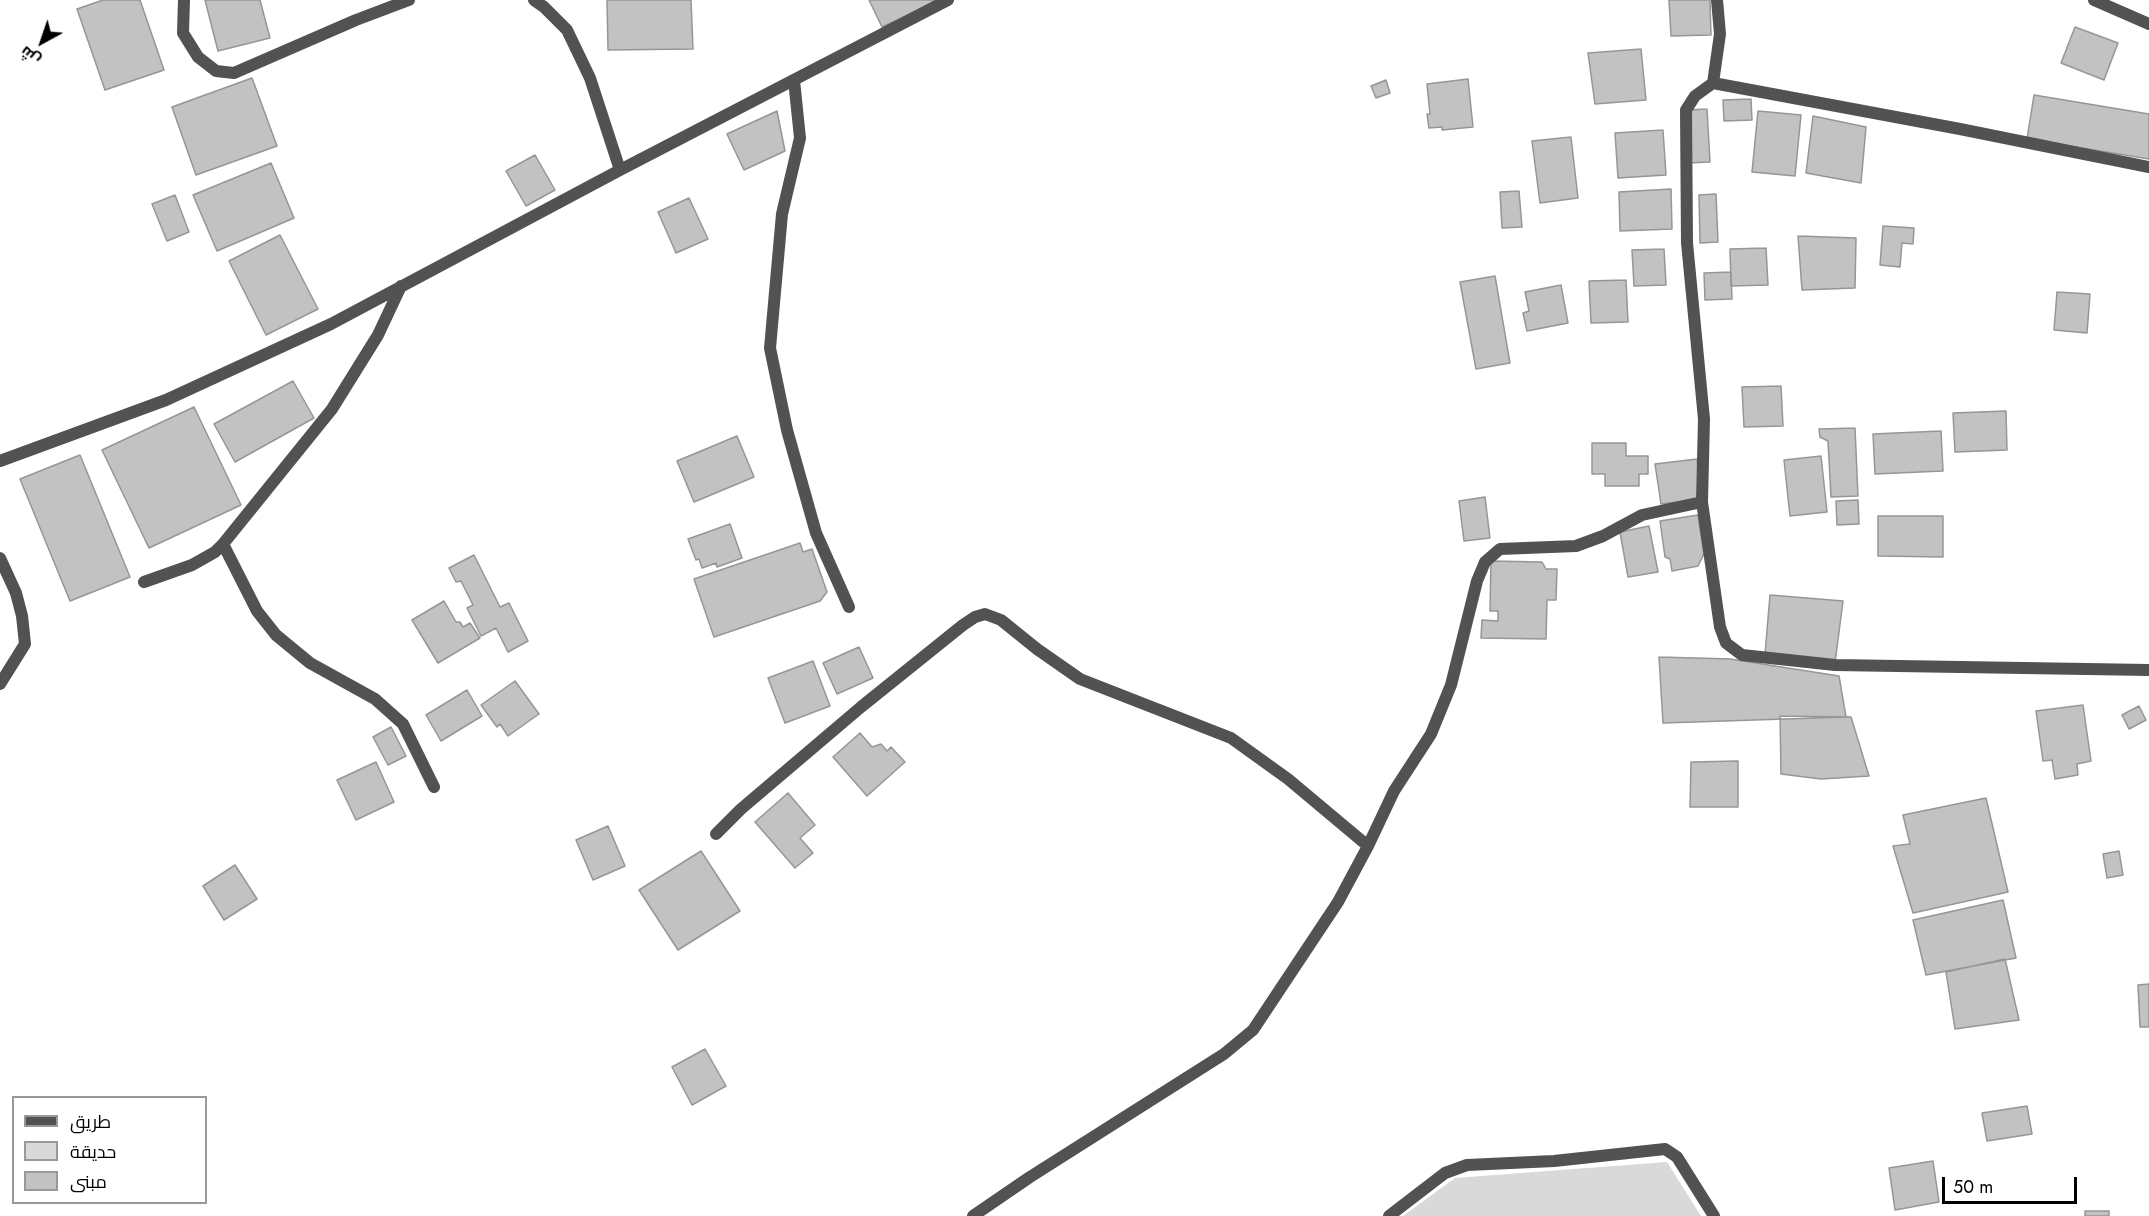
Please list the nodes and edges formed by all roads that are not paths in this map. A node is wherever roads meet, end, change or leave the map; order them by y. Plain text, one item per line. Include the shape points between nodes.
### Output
1 (184, 0) edge
2 (409, 0) edge
3 (534, 0) edge
4 (948, 0) edge
5 (1717, 0) edge
6 (2094, 0) edge
7 (2149, 24) edge
8 (794, 80) junction
9 (1713, 83) junction
10 (2149, 167) edge
11 (620, 170) junction
12 (401, 286) junction
13 (0, 461) edge
14 (1702, 502) junction
15 (223, 544) junction
16 (0, 558) edge
17 (144, 582) dead end
18 (849, 607) dead end
19 (2149, 670) edge
20 (0, 684) edge
21 (434, 787) dead end
22 (717, 834) dead end
23 (1368, 846) junction
24 (973, 1216) edge
25 (1389, 1216) edge
26 (1714, 1216) edge

1 - 2 street via 183,33 198,57 216,71 234,73
3 - 11 street via 567,30 590,78
4 - 8 street
5 - 9 street via 1720,34
6 - 7 street
8 - 11 street
8 - 18 street via 800,138 782,214 770,348 787,430 816,533
9 - 10 street
9 - 14 street via 1695,96 1686,110 1687,243 1704,419
11 - 12 street
12 - 13 street via 331,324 166,400
12 - 15 street via 378,335 332,409
14 - 19 street via 1720,627 1726,643 1742,654 1835,665
14 - 23 street via 1642,515 1576,546 1500,549 1485,562 1451,685 1431,734 1394,791
15 - 17 street via 192,565
15 - 21 street via 276,636 310,663 375,699 403,724
16 - 20 street via 16,593 25,644
22 - 23 street via 861,707 963,625 985,614 1001,620 1080,679 1231,738 1288,779
23 - 24 street via 1338,902 1253,1030 1224,1054
25 - 26 street via 1445,1173 1467,1165 1554,1161 1665,1149 1677,1157

